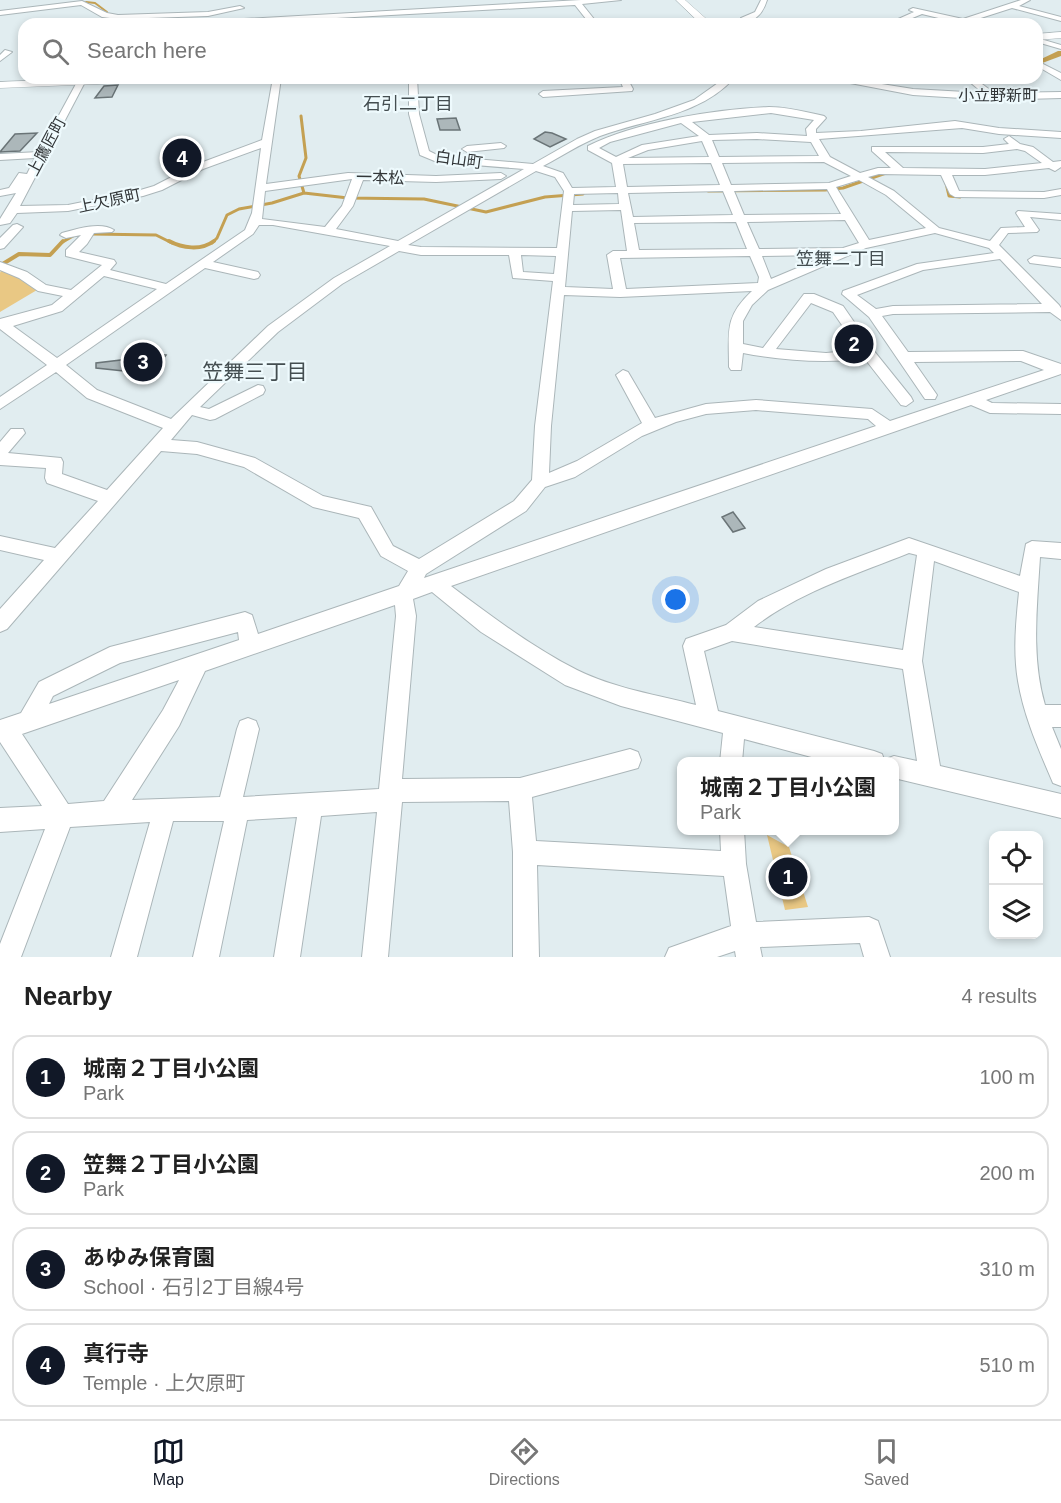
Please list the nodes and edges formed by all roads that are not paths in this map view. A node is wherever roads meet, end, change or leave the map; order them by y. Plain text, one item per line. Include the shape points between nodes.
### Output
1 (618, 0) edge
2 (680, 0) edge
3 (764, 0) edge
4 (1027, 0) edge
5 (222, 3) dead end
6 (577, 3) junction
7 (1012, 6) junction
8 (240, 8) junction
9 (1050, 9) dead end
10 (913, 10) dead end
11 (921, 12) junction
12 (0, 13) edge
13 (1040, 14) junction
14 (436, 15) junction
15 (242, 18) edge
16 (389, 18) edge
17 (417, 18) edge
18 (589, 18) edge
19 (700, 18) edge
20 (753, 18) edge
21 (906, 18) edge
22 (942, 18) edge
23 (975, 18) edge
24 (1061, 19) edge
25 (1061, 35) edge
26 (1043, 39) edge
27 (1043, 41) edge
28 (1061, 46) edge
29 (8, 52) dead end
30 (0, 59) edge
31 (1043, 66) edge
32 (1043, 73) edge
33 (1059, 74) edge
34 (27, 84) edge
35 (80, 84) edge
36 (276, 84) edge
37 (412, 84) edge
38 (626, 84) edge
39 (724, 84) edge
40 (864, 84) edge
41 (977, 84) edge
42 (0, 85) edge
43 (543, 94) dead end
44 (1061, 95) edge
45 (994, 97) junction
46 (922, 118) dead end
47 (683, 120) junction
48 (964, 125) junction
49 (999, 131) junction
50 (861, 135) junction
51 (1061, 135) edge
52 (705, 136) junction
53 (813, 138) junction
54 (267, 142) junction
55 (501, 146) dead end
56 (1017, 146) junction
57 (467, 149) dead end
58 (876, 149) junction
59 (41, 155) junction
60 (0, 157) edge
61 (826, 159) junction
62 (716, 160) junction
63 (617, 161) junction
64 (34, 166) junction
65 (535, 167) junction
66 (1058, 168) edge
67 (899, 170) junction
68 (945, 171) junction
69 (501, 176) dead end
70 (358, 177) junction
71 (473, 177) junction
72 (859, 178) junction
73 (34, 185) dead end
74 (831, 186) junction
75 (260, 188) junction
76 (727, 188) junction
77 (622, 190) junction
78 (569, 191) junction
79 (1061, 192) edge
80 (0, 193) edge
81 (1015, 195) junction
82 (486, 196) junction
83 (625, 207) junction
84 (567, 208) junction
85 (13, 211) junction
86 (1022, 213) junction
87 (850, 217) junction
88 (1061, 217) edge
89 (739, 219) junction
90 (628, 220) junction
91 (0, 222) edge
92 (17, 227) dead end
93 (253, 227) junction
94 (90, 230) junction
95 (108, 230) dead end
96 (934, 230) junction
97 (328, 231) junction
98 (66, 235) dead end
99 (0, 245) edge
100 (866, 245) junction
101 (993, 245) junction
102 (397, 247) junction
103 (847, 251) junction
104 (515, 252) junction
105 (562, 252) junction
106 (754, 252) junction
107 (634, 255) junction
108 (1004, 255) junction
109 (1034, 260) dead end
110 (1061, 263) edge
111 (205, 264) junction
112 (0, 266) edge
113 (102, 272) junction
114 (254, 275) dead end
115 (559, 284) junction
116 (764, 287) junction
117 (168, 288) junction
118 (620, 293) junction
119 (75, 295) junction
120 (1058, 312) edge
121 (874, 314) junction
122 (1, 324) edge
123 (737, 347) junction
124 (766, 353) junction
125 (869, 354) junction
126 (903, 357) junction
127 (56, 366) junction
128 (736, 367) dead end
129 (1059, 370) edge
130 (623, 375) dead end
131 (258, 390) dead end
132 (930, 395) dead end
133 (970, 399) junction
134 (906, 401) dead end
135 (0, 404) edge
136 (189, 409) junction
137 (1061, 409) edge
138 (651, 425) junction
139 (174, 426) junction
140 (888, 428) junction
141 (0, 431) edge
142 (157, 445) junction
143 (0, 452) edge
144 (0, 459) edge
145 (540, 482) junction
146 (111, 498) junction
147 (0, 543) edge
148 (1061, 551) edge
149 (926, 552) junction
150 (59, 556) junction
151 (420, 568) junction
152 (435, 584) junction
153 (1029, 587) junction
154 (403, 596) junction
155 (3, 614) edge
156 (732, 632) junction
157 (251, 647) junction
158 (912, 661) junction
159 (197, 665) junction
160 (1037, 716) junction
161 (1061, 716) edge
162 (710, 720) junction
163 (28, 722) junction
164 (735, 726) junction
165 (248, 729) dead end
166 (3, 730) edge
167 (732, 757) edge
168 (855, 757) edge
169 (630, 760) dead end
170 (899, 768) edge
171 (1061, 775) edge
172 (930, 776) junction
173 (520, 789) junction
174 (391, 796) junction
175 (311, 804) junction
176 (1061, 806) edge
177 (165, 809) junction
178 (234, 809) junction
179 (109, 814) junction
180 (62, 816) junction
181 (0, 820) edge
182 (732, 835) edge
183 (525, 852) junction
184 (734, 864) junction
185 (746, 946) edge
186 (8, 957) edge
187 (124, 957) edge
188 (206, 957) edge
189 (287, 957) edge
190 (375, 957) edge
191 (526, 957) edge
192 (678, 957) edge
193 (877, 957) edge

1 - 6 street
2 - 19 main road
3 - 20 street
4 - 7 street
5 - 8 street
6 - 14 street
6 - 18 street
7 - 13 street
7 - 23 street
8 - 12 street via 208,14 118,17 82,3
8 - 15 street
9 - 13 street
10 - 11 street
11 - 21 street
11 - 22 street
13 - 24 street
14 - 16 street
14 - 17 street
25 - 26 main road
27 - 28 street
29 - 30 street
31 - 33 street
32 - 33 street
34 - 42 main road
35 - 59 street, 上鷹匠町
36 - 54 street
37 - 65 street, 白山町 via 414,114 424,153 437,159
38 - 43 street via 629,89 556,88
39 - 65 street via 714,94 686,107 593,135
40 - 45 street, 小立野新町 via 913,92
41 - 45 street
44 - 45 street, 小立野新町
46 - 48 street
47 - 52 street
47 - 53 street via 761,111 793,112 821,118 811,129
47 - 63 street via 591,148
48 - 49 street
48 - 50 street
49 - 51 street
49 - 56 street
50 - 53 street
50 - 58 street
52 - 53 street
52 - 62 street
52 - 63 street via 645,147
53 - 61 street
54 - 75 street
54 - 85 street, 上欠原町 via 139,194 68,208
55 - 57 street
56 - 58 street via 983,150
56 - 66 street via 1029,149
58 - 67 street
59 - 60 street
59 - 64 street, 上鷹匠町
61 - 62 street
61 - 72 street
62 - 63 street
62 - 76 street
63 - 77 street
64 - 73 street
64 - 80 street via 13,191
64 - 85 street, 上鷹匠町
65 - 78 street via 559,175
65 - 82 street
66 - 68 street
67 - 68 street
67 - 72 street via 878,171
68 - 81 street via 955,194
69 - 71 street, 一本松
70 - 71 street, 一本松
70 - 75 street, 一本松
70 - 97 street via 353,198
71 - 82 street via 477,192
72 - 74 street
72 - 96 street via 899,199
74 - 76 street
74 - 87 street
75 - 93 street
76 - 77 street
76 - 89 street
77 - 78 street
77 - 83 street
78 - 84 street
79 - 81 street
81 - 86 street
82 - 102 street
83 - 84 street
83 - 90 street
84 - 105 street
85 - 91 street via 6,221
86 - 88 street
86 - 101 street via 1033,230 1005,230
87 - 89 street
87 - 100 street
89 - 90 street
89 - 106 street
90 - 107 street
92 - 99 street
93 - 97 street via 273,222
93 - 111 street
94 - 95 street
94 - 98 street
94 - 113 street via 70,253 110,264
96 - 100 street
96 - 101 street
97 - 102 street via 392,242
100 - 103 street
101 - 108 street
102 - 104 street
102 - 136 street via 338,281 273,329
103 - 106 street
103 - 116 street
104 - 105 street
104 - 115 street via 516,275
105 - 115 street
106 - 107 street
106 - 116 street via 765,277
107 - 118 street via 613,255
108 - 120 street
108 - 121 street via 921,267 848,294
109 - 110 street
111 - 114 street
111 - 117 street
112 - 119 street via 51,292
113 - 117 street
113 - 119 street
115 - 118 street
115 - 145 street
116 - 118 street
116 - 123 street via 736,321
117 - 127 street
119 - 122 street via 57,308
120 - 121 street via 893,310
121 - 126 street
122 - 127 street
123 - 124 street
123 - 128 street
124 - 125 street via 826,358
124 - 125 street via 809,297 838,309
125 - 134 street
126 - 129 street via 1023,356
126 - 132 street
127 - 135 street
127 - 139 street via 92,394
129 - 133 street
130 - 138 street
131 - 136 street via 210,414
133 - 137 street via 990,408
133 - 140 street
136 - 139 street
138 - 140 street via 738,405 872,414
138 - 145 street via 556,479
139 - 142 street
140 - 152 street
141 - 143 street via 17,433
142 - 146 street
142 - 151 street via 196,448 249,462 319,502 365,512 387,551
144 - 146 street via 55,462 53,478
145 - 151 street via 520,506
146 - 150 street
147 - 150 street
148 - 153 street via 1032,549
149 - 153 street
149 - 156 street via 909,545 833,575 765,607
149 - 158 street
150 - 155 street
151 - 154 street
152 - 154 street
152 - 162 street via 488,626 572,678
153 - 160 street via 1028,677
154 - 157 street
154 - 174 street via 406,616
156 - 158 street
156 - 162 street via 693,645
157 - 159 street
157 - 163 street via 245,621 117,654 45,689
158 - 172 street
159 - 163 street
159 - 179 street via 171,718
160 - 161 street
160 - 171 street
162 - 164 street
163 - 166 street
164 - 167 street
164 - 168 street
165 - 178 street
166 - 180 street
169 - 173 street
170 - 172 street
172 - 176 street
173 - 174 street
173 - 183 street
174 - 175 street
174 - 190 street
175 - 178 street
175 - 189 street
177 - 178 street
177 - 179 street
177 - 187 street
178 - 188 street
179 - 180 street
180 - 181 street
180 - 186 street
182 - 184 street
183 - 184 street
183 - 191 street
184 - 185 street
185 - 192 street
185 - 193 street via 869,930

